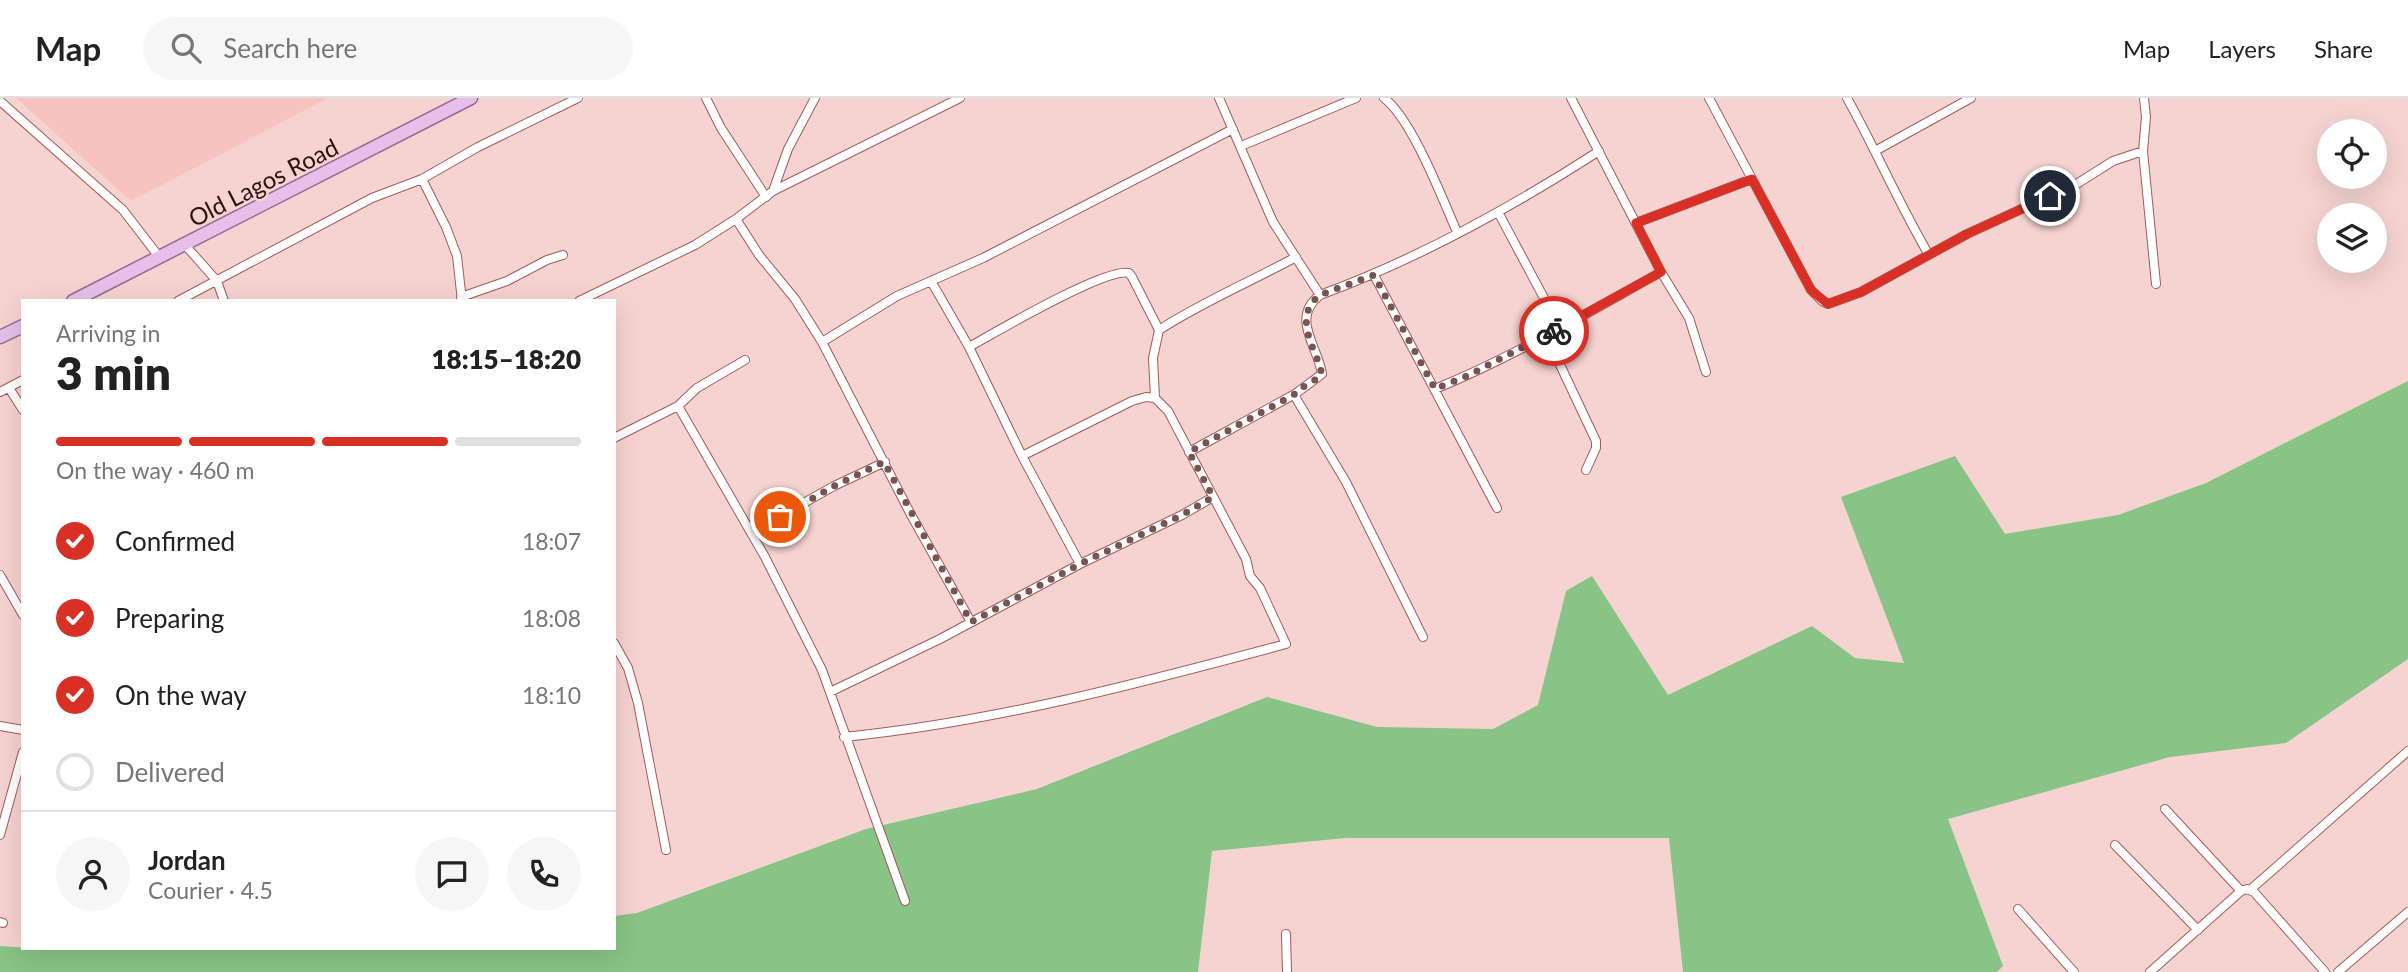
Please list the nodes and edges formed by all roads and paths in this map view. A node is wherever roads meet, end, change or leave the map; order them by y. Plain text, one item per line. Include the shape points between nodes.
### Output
1 (471, 98) edge
2 (578, 98) edge
3 (706, 98) edge
4 (815, 98) edge
5 (960, 98) edge
6 (1219, 98) edge
7 (1356, 98) edge
8 (1384, 98) edge
9 (1570, 98) edge
10 (1709, 98) edge
11 (1847, 98) edge
12 (1971, 98) edge
13 (2144, 98) edge
14 (0, 101) edge
15 (1394, 102) edge
16 (1233, 129) junction
17 (1241, 146) junction
18 (1599, 151) junction
19 (1875, 151) junction
20 (2143, 151) junction
21 (422, 179) junction
22 (1752, 179) junction
23 (769, 194) junction
24 (1499, 212) junction
25 (736, 219) junction
26 (1636, 223) junction
27 (1457, 233) junction
28 (185, 245) junction
29 (564, 255) dead end
30 (1929, 255) junction
31 (1296, 257) junction
32 (160, 258) junction
33 (1661, 272) junction
34 (1374, 275) junction
35 (217, 281) junction
36 (931, 281) junction
37 (2156, 284) dead end
38 (1320, 295) junction
39 (77, 299) edge
40 (182, 299) edge
41 (223, 299) edge
42 (462, 299) edge
43 (583, 299) edge
44 (21, 327) edge
45 (1560, 328) junction
46 (1159, 330) junction
47 (1546, 335) junction
48 (0, 337) edge
49 (822, 342) junction
50 (969, 346) junction
51 (745, 360) dead end
52 (1706, 372) dead end
53 (21, 381) edge
54 (1435, 389) junction
55 (4, 390) edge
56 (1295, 394) junction
57 (1156, 398) junction
58 (678, 405) junction
59 (21, 408) edge
60 (616, 437) edge
61 (1189, 452) junction
62 (1022, 456) junction
63 (884, 462) junction
64 (1586, 470) dead end
65 (1213, 497) junction
66 (1497, 508) dead end
67 (749, 527) junction
68 (1080, 564) junction
69 (0, 575) edge
70 (21, 612) edge
71 (971, 622) junction
72 (1423, 637) dead end
73 (616, 647) edge
74 (830, 692) junction
75 (0, 726) edge
76 (21, 730) edge
77 (844, 737) junction
78 (2408, 751) edge
79 (21, 758) edge
80 (2165, 809) dead end
81 (0, 835) edge
82 (2115, 845) dead end
83 (666, 850) dead end
84 (2246, 890) junction
85 (905, 901) dead end
86 (2018, 909) dead end
87 (2408, 912) edge
88 (2198, 930) junction
89 (1286, 933) dead end
90 (1287, 972) edge
91 (2074, 972) edge
92 (2150, 972) edge
93 (2325, 972) edge
94 (2338, 972) edge

1 - 28 main road, Old Lagos Road
2 - 21 street
3 - 23 street via 721,128
4 - 23 street
5 - 23 street
6 - 16 street
7 - 17 street
8 - 15 street
9 - 18 street
10 - 22 street
11 - 19 street
12 - 19 street
13 - 20 street
14 - 32 street via 123,210
15 - 27 street
16 - 17 street
16 - 36 street
17 - 31 street via 1273,222
18 - 24 street
18 - 26 street
19 - 30 street
20 - 30 street via 2113,161 2067,190
20 - 37 street
21 - 35 street via 372,198
21 - 42 street via 457,256
22 - 26 street
22 - 30 street via 1811,290 1828,304 1861,292
23 - 25 street
24 - 27 street
24 - 45 street
25 - 43 street via 695,245
25 - 49 street
26 - 33 street
27 - 34 street
28 - 32 main road, Old Lagos Road
28 - 35 street
29 - 42 street
31 - 38 street
31 - 46 street
32 - 39 main road, Old Lagos Road
33 - 45 street
33 - 52 street via 1689,318
34 - 38 street
34 - 54 street
35 - 40 street
35 - 41 street
36 - 49 street
36 - 50 street
38 - 56 street via 1305,316 1305,326 1322,374
44 - 48 main road
45 - 47 street
46 - 50 street via 1132,277 1123,272 1093,282
46 - 57 street via 1153,358
47 - 54 street
47 - 64 street via 1596,441
49 - 63 street
50 - 62 street
51 - 58 street via 697,388
53 - 55 street
54 - 66 street
55 - 59 street
56 - 61 street
56 - 72 street via 1346,482
57 - 61 street
57 - 62 street via 1132,401
58 - 60 street
58 - 67 street
61 - 65 street
62 - 68 street
63 - 67 street via 770,522
63 - 71 street
65 - 68 street
65 - 77 street via 1286,644 1071,699
67 - 74 street
68 - 71 street
69 - 70 street
71 - 74 street
73 - 83 street via 638,703
74 - 77 street
75 - 76 street
77 - 85 street
78 - 84 street
79 - 81 street
80 - 84 street
82 - 88 street
84 - 88 street
84 - 93 street
86 - 91 street
87 - 94 street
88 - 92 street
89 - 90 street

